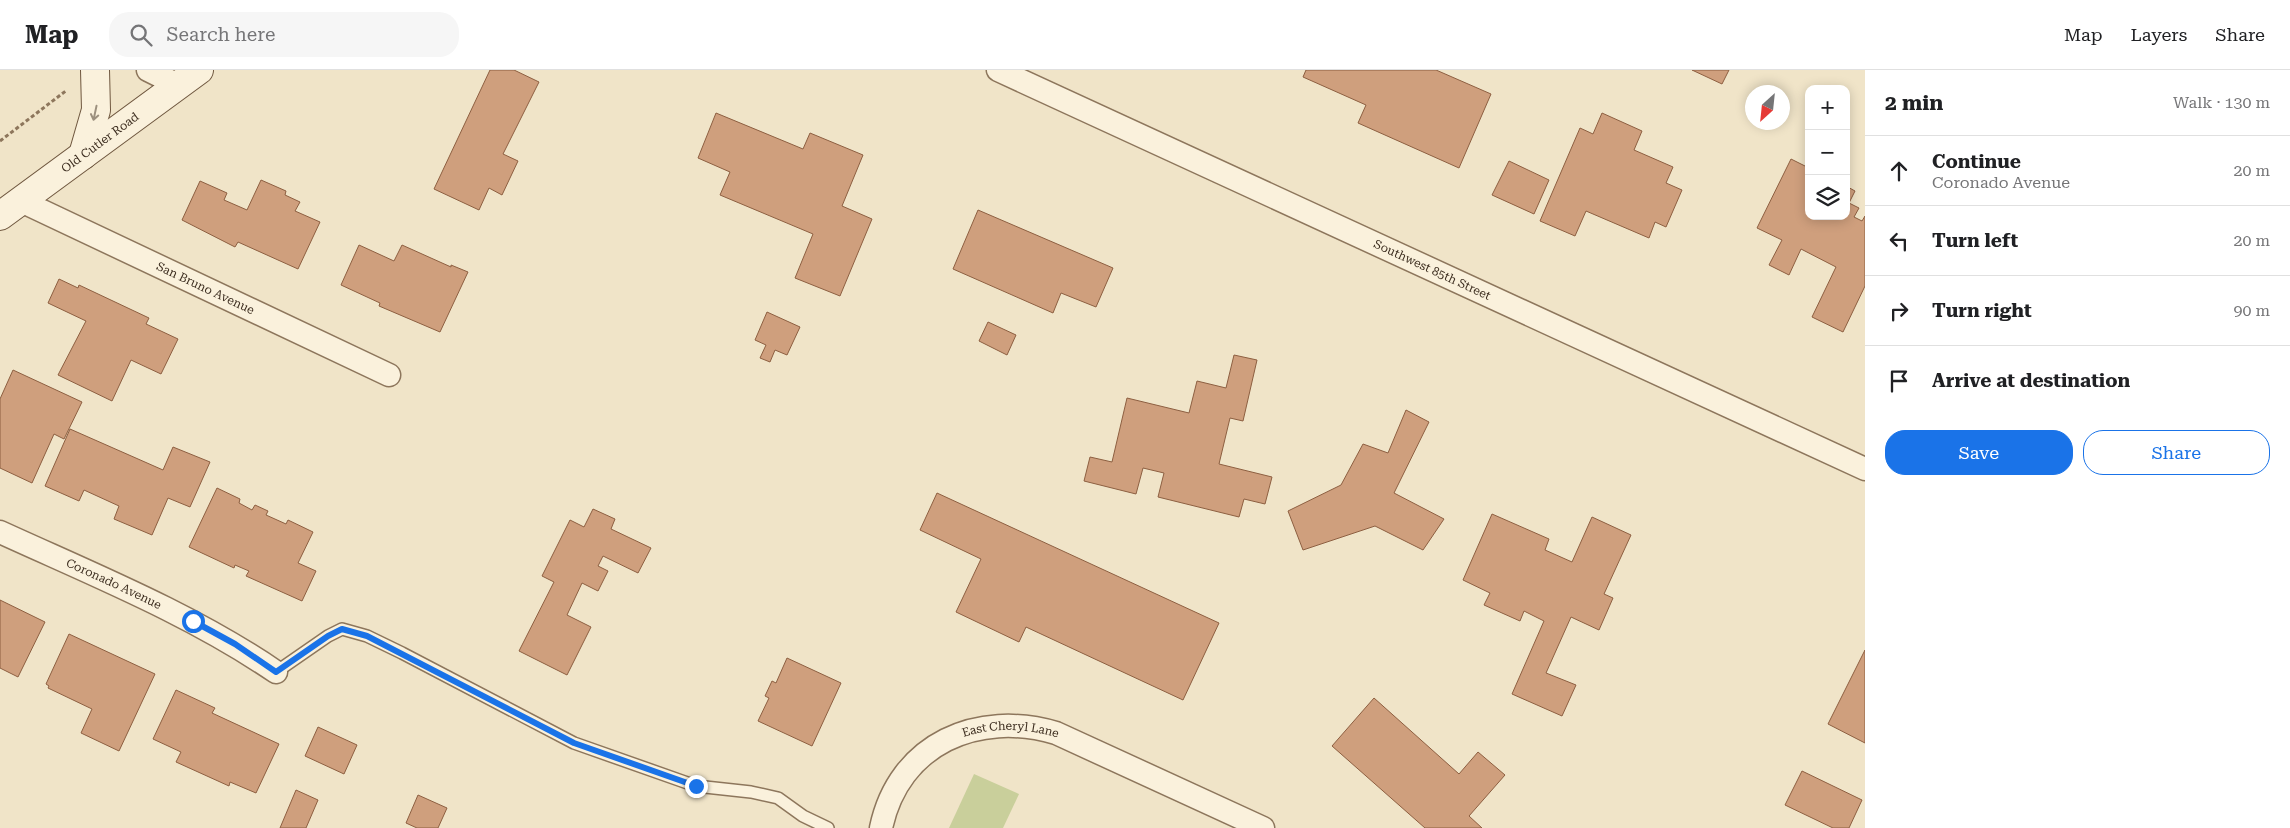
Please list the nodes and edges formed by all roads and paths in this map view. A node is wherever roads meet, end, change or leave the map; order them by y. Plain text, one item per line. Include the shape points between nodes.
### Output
1 (95, 70) edge
2 (148, 70) edge
3 (998, 70) edge
4 (189, 78) edge
5 (73, 86) dead end
6 (0, 141) edge
7 (83, 155) junction
8 (10, 209) edge
9 (389, 375) dead end
10 (1865, 469) edge
11 (0, 532) edge
12 (276, 672) joint
13 (828, 828) edge
14 (881, 828) edge
15 (1263, 828) edge

1 -> 7 main road via 96,110
2 - 4 street
3 - 10 street, Southwest 85th Street
4 - 7 main road, Old Cutler Road
5 - 6 path
7 - 8 main road, Old Cutler Road
8 - 9 street, San Bruno Avenue
11 - 12 street, Coronado Avenue via 193,621
12 - 13 lane via 342,629 367,636 574,743 696,786 778,798 802,816
14 - 15 street, East Cheryl Lane via 890,801 914,765 937,744 964,731 1022,726 1056,733

